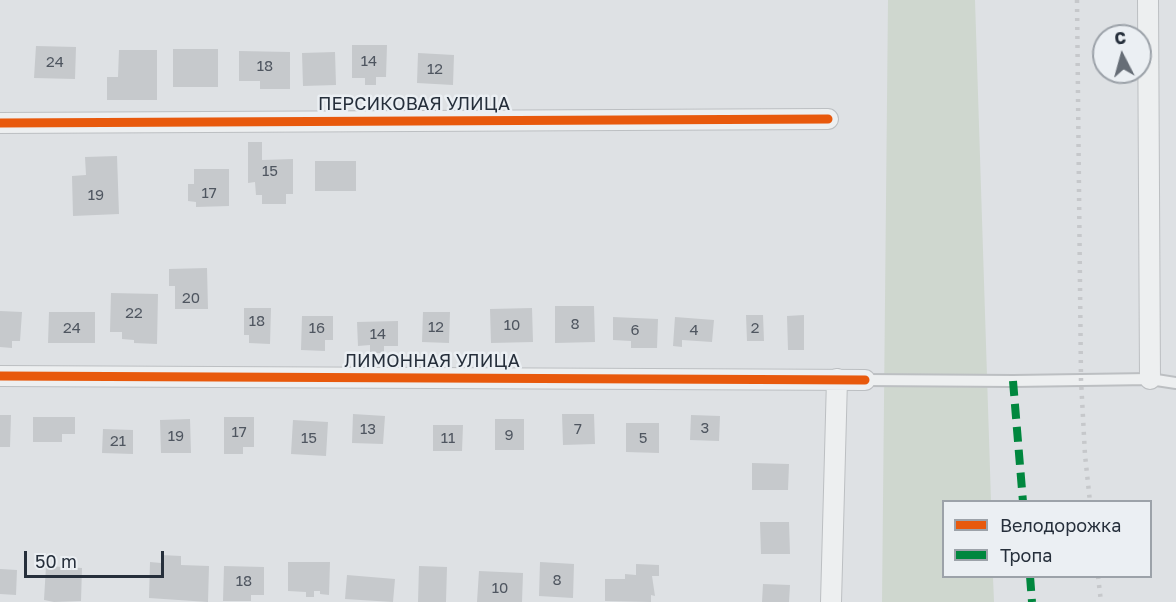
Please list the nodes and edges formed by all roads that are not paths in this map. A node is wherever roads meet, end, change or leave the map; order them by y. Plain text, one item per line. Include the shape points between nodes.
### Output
1 (1148, 0) edge
2 (828, 119) dead end
3 (0, 123) edge
4 (0, 375) edge
5 (837, 379) junction
6 (1150, 379) junction
7 (865, 380) joint
8 (1176, 383) edge
9 (831, 602) edge

1 - 6 street
2 - 3 street, ПЕРСИКОВАЯ УЛИЦА
4 - 5 street, ЛИМОННАЯ УЛИЦА
5 - 7 street, ЛИМОННАЯ УЛИЦА
5 - 9 street
6 - 7 lane
6 - 8 lane

